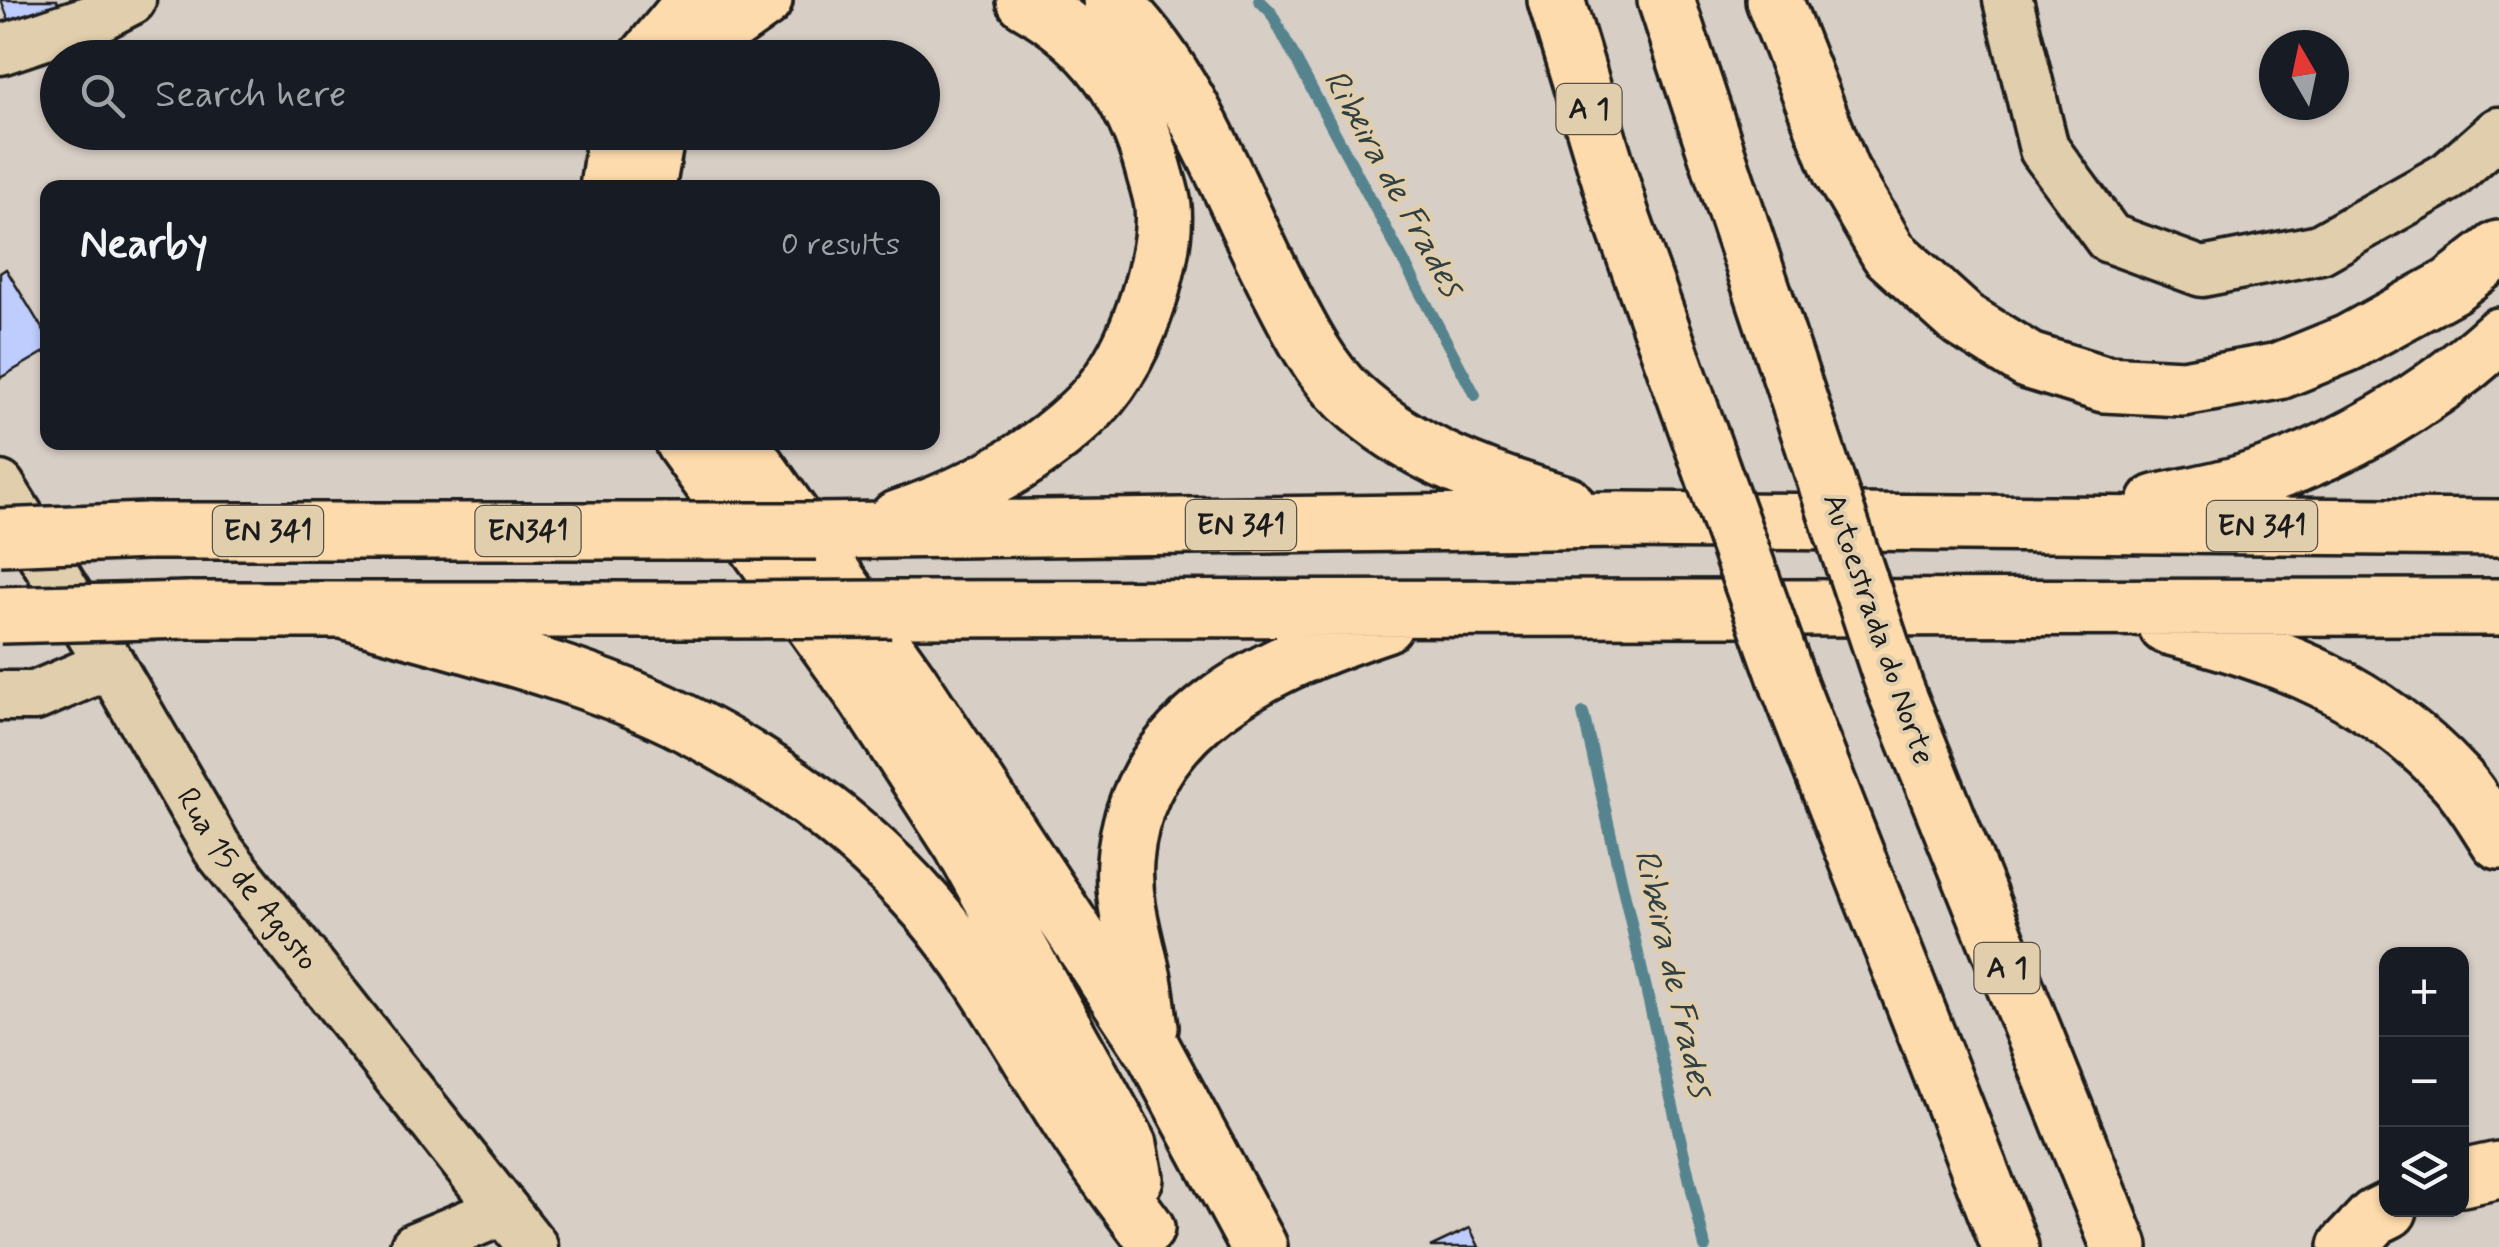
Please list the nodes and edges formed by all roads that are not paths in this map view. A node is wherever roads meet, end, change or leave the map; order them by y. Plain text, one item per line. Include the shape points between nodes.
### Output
1 (131, 0) edge
2 (695, 0) edge
3 (764, 0) edge
4 (1024, 0) edge
5 (1111, 0) edge
6 (1556, 0) edge
7 (1666, 0) edge
8 (1774, 0) edge
9 (1786, 0) edge
10 (2008, 0) edge
11 (663, 40) edge
12 (716, 40) edge
13 (0, 50) edge
14 (1797, 61) junction
15 (2499, 132) edge
16 (613, 150) edge
17 (654, 150) edge
18 (609, 180) edge
19 (648, 180) edge
20 (2499, 249) edge
21 (2499, 336) edge
22 (689, 450) edge
23 (745, 450) edge
24 (0, 486) edge
25 (1621, 520) junction
26 (2026, 523) junction
27 (2499, 528) edge
28 (839, 530) junction
29 (388, 531) joint
30 (667, 531) joint
31 (0, 537) edge
32 (2091, 606) junction
33 (2499, 607) edge
34 (343, 610) junction
35 (1430, 610) junction
36 (0, 615) edge
37 (110, 664) junction
38 (0, 696) edge
39 (2499, 840) edge
40 (1153, 1050) junction
41 (2499, 1170) edge
42 (2469, 1176) edge
43 (504, 1210) junction
44 (2379, 1215) edge
45 (1149, 1238) edge
46 (1258, 1242) edge
47 (2007, 1242) edge
48 (415, 1247) edge
49 (533, 1247) edge
50 (2120, 1247) edge
51 (2347, 1247) edge

1 - 13 street
2 - 11 highway
3 - 12 highway
4 - 28 highway via 1060,20 1107,66 1144,132 1164,209 1154,284 1131,351 1084,412 1018,466 940,504
5 - 25 highway via 1143,31 1192,106 1298,326 1346,395 1386,428 1444,461
6 - 47 highway, A 1, bridge via 1622,219 1789,685
7 - 50 highway, Autoestrada do Norte / A 1, bridge via 1895,688
8 - 14 highway
9 - 14 highway
10 - 15 street via 2044,149 2110,238 2202,272 2320,250 2449,176
14 - 20 highway via 1841,171 1889,252 1964,320 2029,361 2104,384 2182,388 2279,371 2366,334 2452,286
16 - 18 highway
17 - 19 highway
21 - 26 highway via 2399,412 2323,452 2246,482 2146,506
22 - 45 highway via 865,696 962,845 1128,1144
23 - 40 highway via 909,681
24 - 37 street, Rua 15 de Agosto
25 - 26 highway, EN 341
25 - 28 highway, EN 341
26 - 27 highway, EN 341
28 - 30 highway, EN 341, bridge
29 - 30 highway, EN341
29 - 31 highway, EN 341, bridge
32 - 33 highway
32 - 35 highway
32 - 39 highway via 2249,648 2333,684 2400,726 2457,780
34 - 35 highway, bridge
34 - 36 highway, bridge
34 - 45 highway via 584,682 672,716 761,765 844,826 927,908 991,991
35 - 40 highway via 1318,646 1252,680 1212,705 1174,742 1151,777 1131,824 1125,862 1127,918
37 - 38 street via 35,696
37 - 43 street, Rua 15 de Agosto via 217,848
40 - 46 highway
41 - 42 highway
43 - 48 street
43 - 49 street, Rua 15 de Agosto
44 - 51 highway

